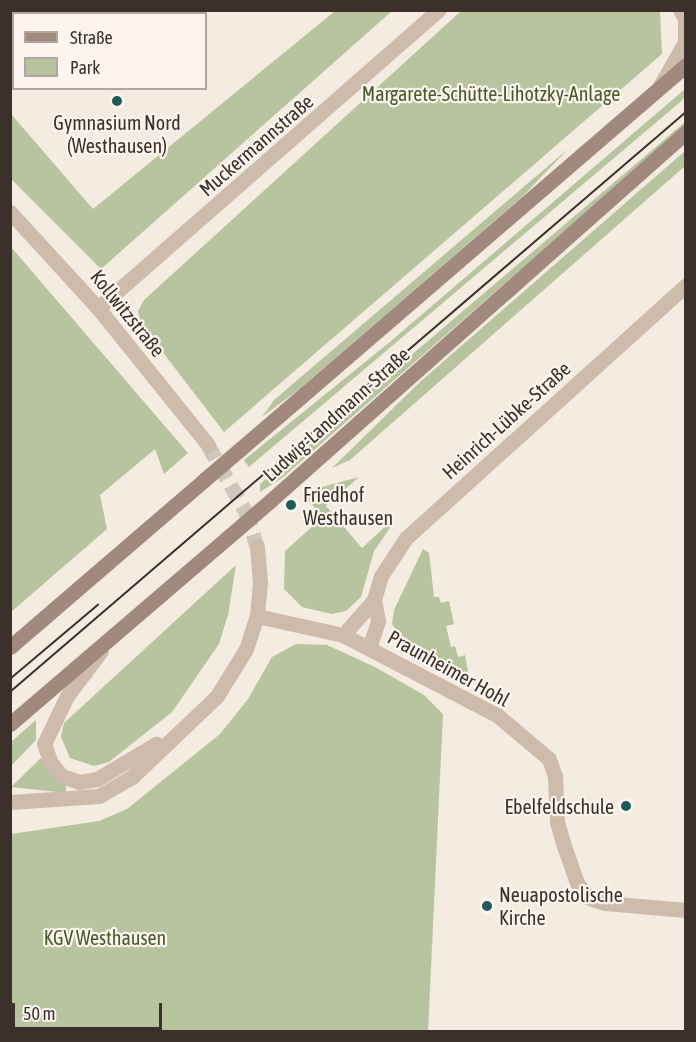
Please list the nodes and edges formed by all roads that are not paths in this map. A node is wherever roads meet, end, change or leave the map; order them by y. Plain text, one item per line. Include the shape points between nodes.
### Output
1 (439, 10) edge
2 (680, 10) edge
3 (686, 65) edge
4 (659, 88) junction
5 (686, 132) edge
6 (10, 212) edge
7 (686, 285) edge
8 (98, 308) junction
9 (208, 445) tunnel mouth
10 (257, 546) tunnel mouth
11 (374, 600) junction
12 (257, 616) junction
13 (343, 635) junction
14 (107, 643) junction
15 (10, 647) edge
16 (369, 648) junction
17 (10, 724) edge
18 (179, 730) junction
19 (10, 802) edge
20 (686, 910) edge

1 - 8 street, Muckermannstraße
2 - 4 street via 685,18 685,42
3 - 4 main road, Ludwig-Landmann-Straße
4 - 15 main road, Ludwig-Landmann-Straße, bridge
5 - 14 main road, Ludwig-Landmann-Straße, bridge
6 - 8 street, Kollwitzstraße
7 - 11 street, Heinrich-Lübke-Straße via 406,538 381,576
8 - 9 street, Kollwitzstraße
10 - 12 street
11 - 13 street, Heinrich-Lübke-Straße
11 - 16 street, Heinrich-Lübke-Straße via 378,621
12 - 13 street, Praunheimer Hohl
12 - 18 street via 246,649 217,696
13 - 16 street, Praunheimer Hohl
14 - 17 main road, Ludwig-Landmann-Straße
14 - 18 street via 67,696 44,744 51,763 62,776 79,782 97,779
16 - 20 street, Praunheimer Hohl via 497,715 549,759 555,776 557,822 563,843 577,883 589,898 604,903
18 - 19 street via 132,777 99,796

